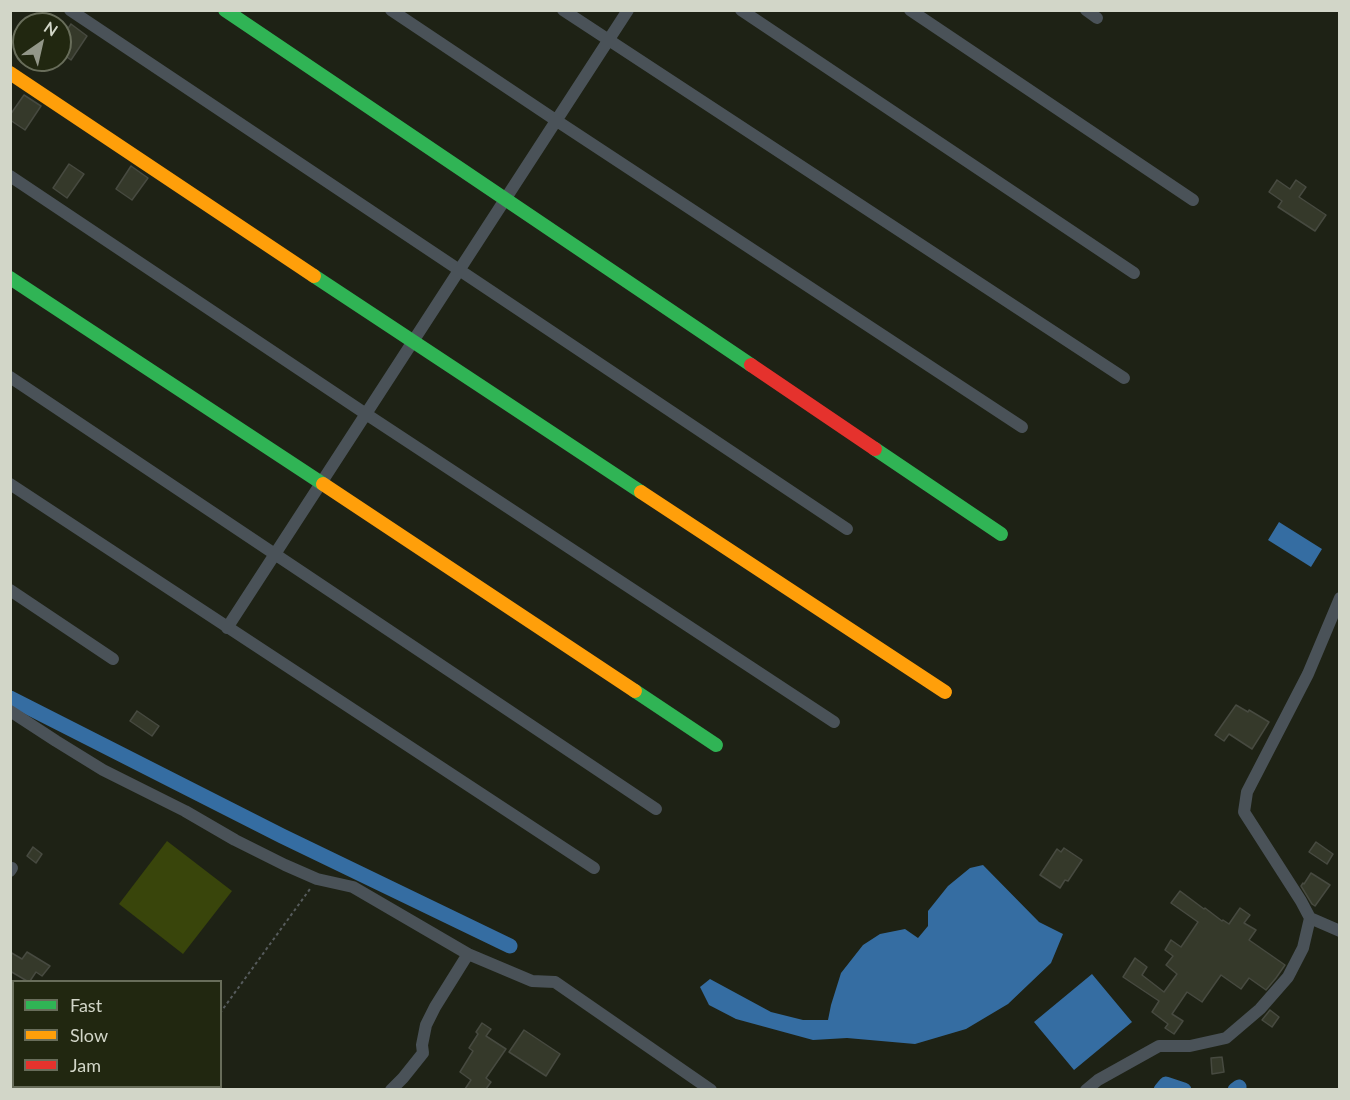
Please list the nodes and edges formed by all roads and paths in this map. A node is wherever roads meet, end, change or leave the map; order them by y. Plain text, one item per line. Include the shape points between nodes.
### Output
1 (70, 10) edge
2 (225, 10) edge
3 (391, 10) edge
4 (563, 10) edge
5 (628, 10) edge
6 (741, 10) edge
7 (910, 10) edge
8 (1086, 10) edge
9 (1097, 18) dead end
10 (609, 41) junction
11 (10, 73) edge
12 (557, 121) junction
13 (10, 176) edge
14 (505, 200) junction
15 (1193, 200) dead end
16 (459, 271) junction
17 (1134, 273) dead end
18 (10, 278) edge
19 (413, 342) junction
20 (10, 377) edge
21 (1124, 378) dead end
22 (366, 414) junction
23 (1022, 427) dead end
24 (321, 482) junction
25 (10, 484) edge
26 (847, 529) dead end
27 (1001, 534) dead end
28 (274, 555) junction
29 (10, 590) edge
30 (1340, 598) edge
31 (227, 628) junction
32 (113, 659) dead end
33 (945, 692) dead end
34 (10, 711) edge
35 (834, 722) dead end
36 (716, 745) dead end
37 (656, 809) dead end
38 (594, 868) dead end
39 (317, 879) junction
40 (1310, 918) junction
41 (1340, 931) edge
42 (468, 954) junction
43 (222, 1011) edge
44 (391, 1089) edge
45 (711, 1089) edge
46 (1086, 1089) edge

1 - 16 street
2 - 14 street
3 - 12 street
4 - 10 street
5 - 10 street
6 - 17 street
7 - 15 street
8 - 9 street
10 - 12 street
10 - 21 street
11 - 19 street
12 - 14 street
12 - 23 street
13 - 22 street
14 - 16 street
14 - 27 street
16 - 19 street
16 - 26 street
18 - 24 street
19 - 22 street
19 - 33 street
20 - 28 street
22 - 24 street
22 - 35 street
24 - 28 street
24 - 36 street
25 - 31 street
28 - 31 street
28 - 37 street
29 - 32 street
30 - 40 street via 1308,674 1247,792 1244,812
31 - 38 street
34 - 39 street via 103,770
39 - 42 street via 353,887
39 - 43 path
40 - 41 street
40 - 46 street via 1303,948 1288,977 1260,1010 1226,1038 1190,1046 1159,1046
42 - 44 street via 426,1025 423,1053
42 - 45 street via 532,981 555,982

